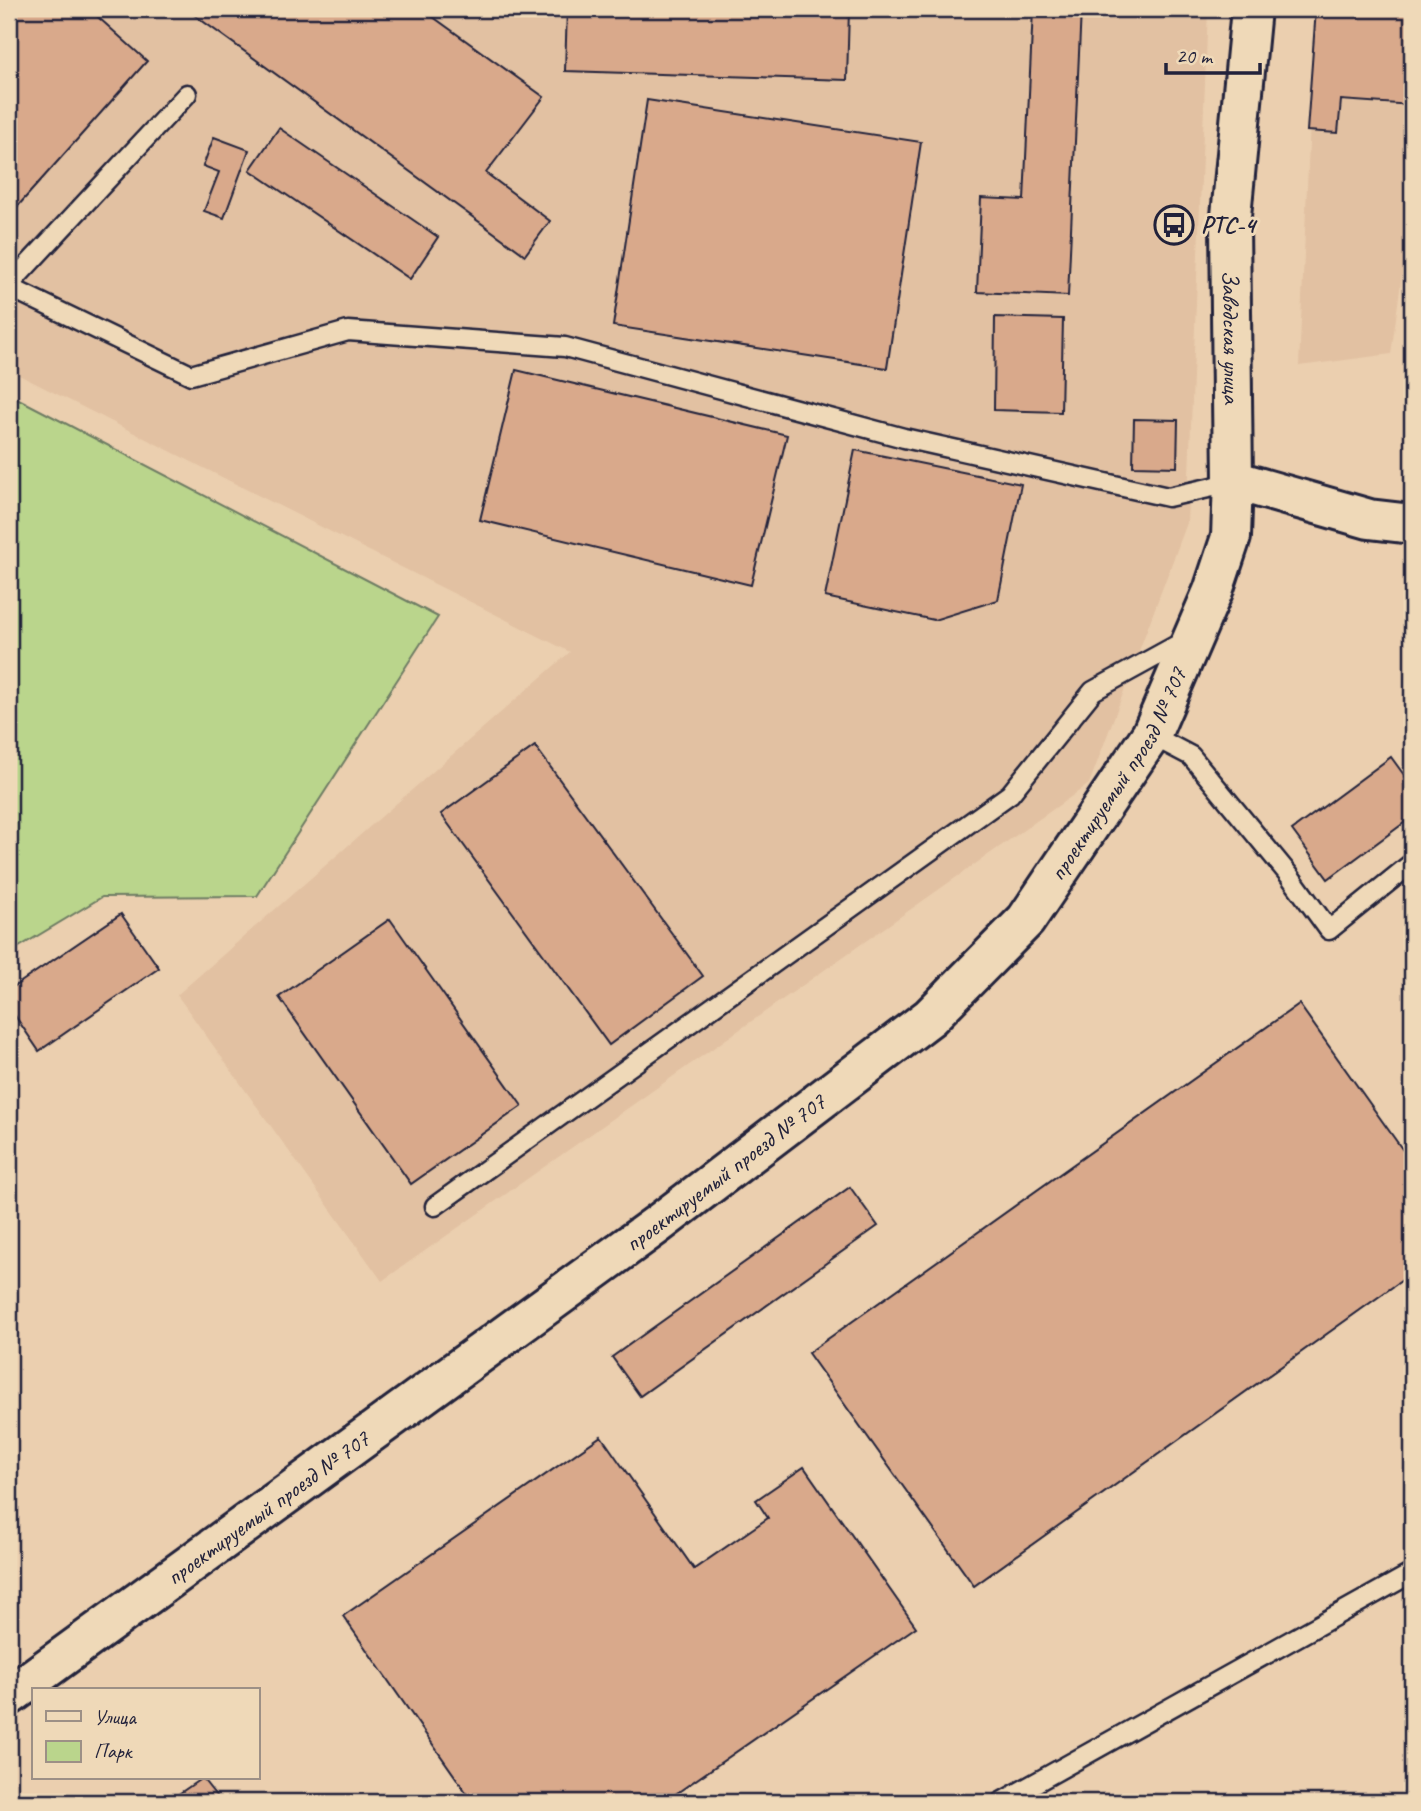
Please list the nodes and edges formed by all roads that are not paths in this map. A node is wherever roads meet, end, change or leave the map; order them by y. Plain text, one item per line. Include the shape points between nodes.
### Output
1 (1251, 9) edge
2 (187, 94) dead end
3 (9, 286) edge
4 (1233, 480) junction
5 (1410, 521) edge
6 (1195, 635) junction
7 (1151, 735) junction
8 (1412, 863) edge
9 (435, 1206) dead end
10 (1412, 1573) edge
11 (9, 1696) edge
12 (1001, 1802) edge

1 - 4 street, Заводская улица via 1230,226
2 - 3 lane
3 - 4 lane via 191,375 348,331 565,347 904,438 1168,497
4 - 5 street via 1369,519
4 - 6 street, проектируемый проезд № 707 via 1231,537
6 - 7 street, проектируемый проезд № 707
6 - 9 lane via 1093,691 1010,794
7 - 8 lane via 1191,757 1329,930
7 - 11 street, проектируемый проезд № 707 via 1026,920 930,1017 657,1224
10 - 12 lane

